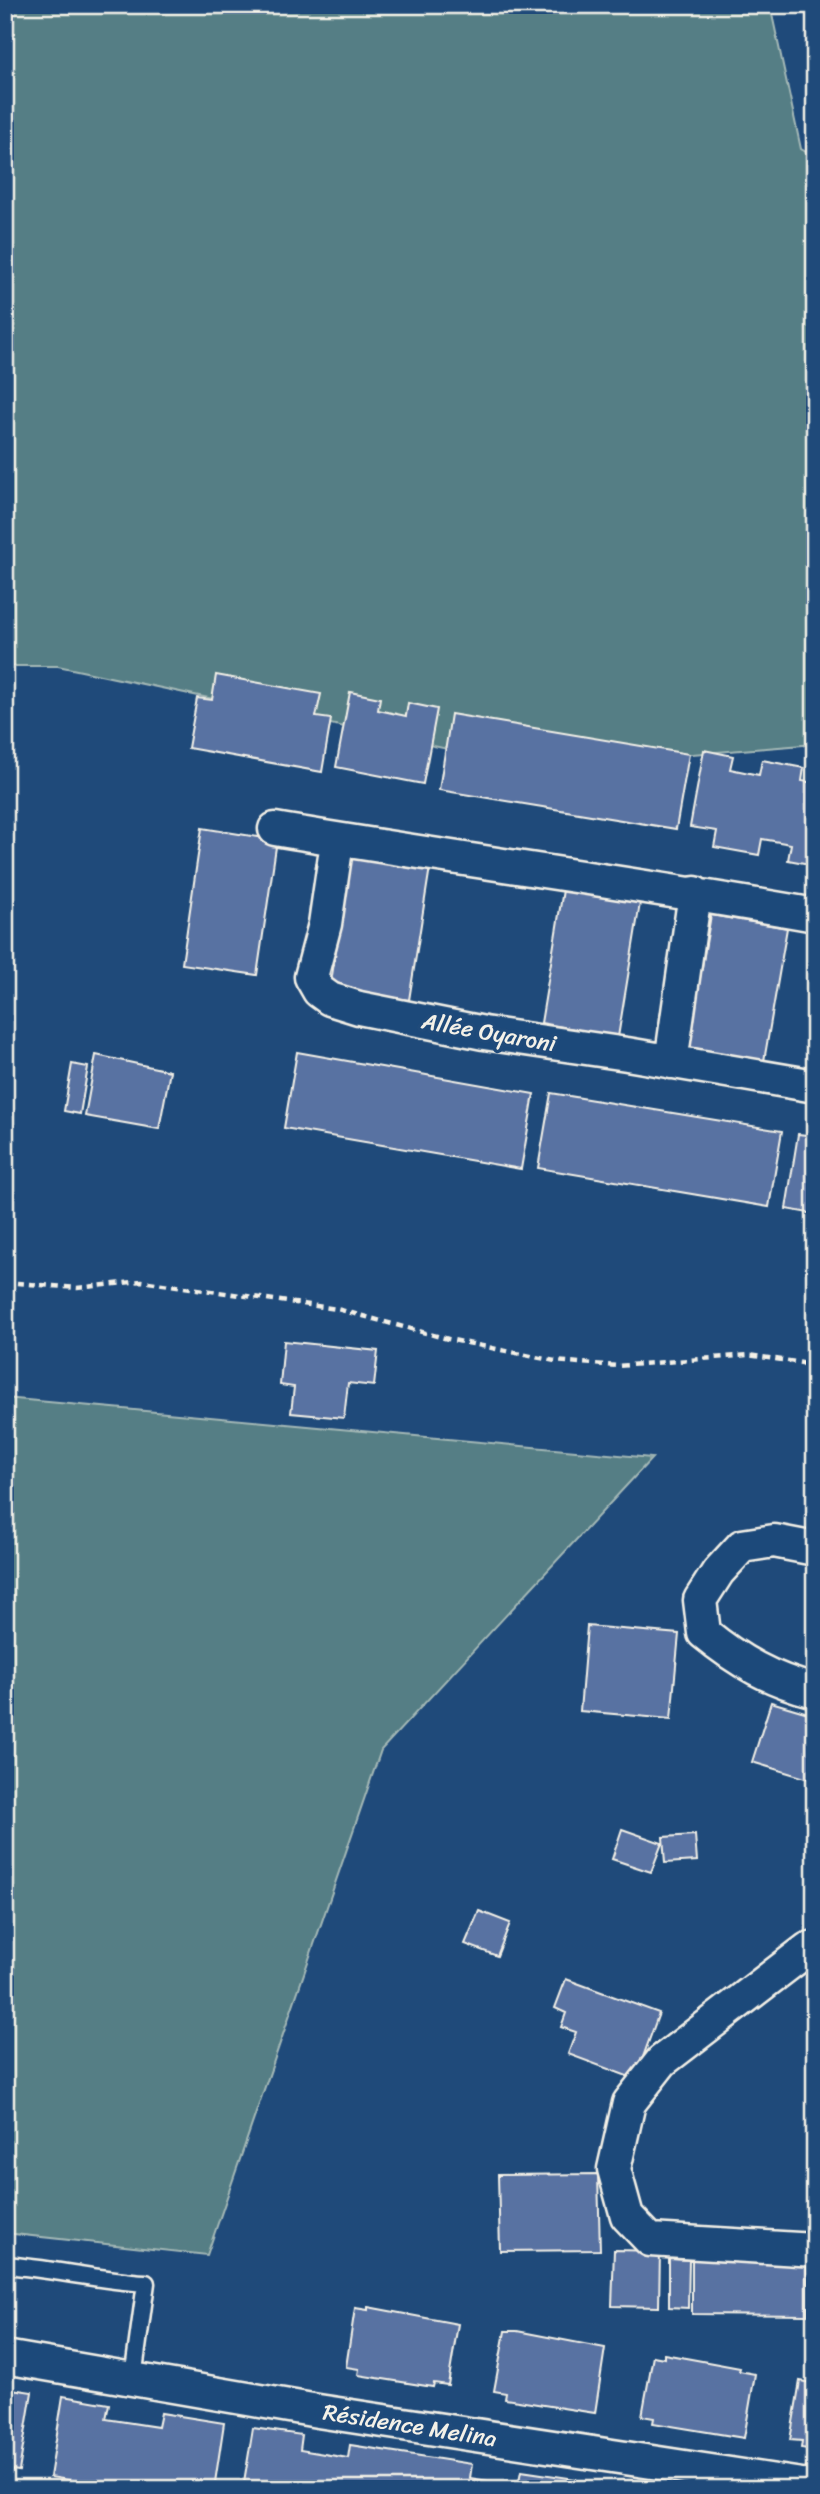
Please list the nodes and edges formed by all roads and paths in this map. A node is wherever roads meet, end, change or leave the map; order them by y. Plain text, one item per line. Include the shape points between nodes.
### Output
1 (275, 829) dead end
2 (337, 842) junction
3 (695, 894) junction
4 (815, 915) edge
5 (671, 1062) junction
6 (815, 1087) edge
7 (5, 1282) edge
8 (815, 1369) edge
9 (815, 1549) edge
10 (815, 1691) edge
11 (815, 1947) edge
12 (815, 2250) edge
13 (5, 2265) edge
14 (5, 2357) edge
15 (133, 2378) junction
16 (815, 2487) edge

1 - 2 street
2 - 3 street
2 - 5 street, Allée Oyaroni via 325,924 311,977 319,992 359,1008 484,1033
3 - 4 street
3 - 5 street
5 - 6 street, Allée Oyaroni
7 - 8 path via 76,1288 142,1282 337,1309 555,1361 618,1366 748,1355
9 - 10 street via 774,1541 742,1546 700,1600 704,1633 737,1661 783,1683
11 - 12 street via 662,2061 629,2103 614,2169 627,2216 650,2240
13 - 15 lane via 146,2283
14 - 15 street, Résidence Melina
15 - 16 street, Résidence Melina

